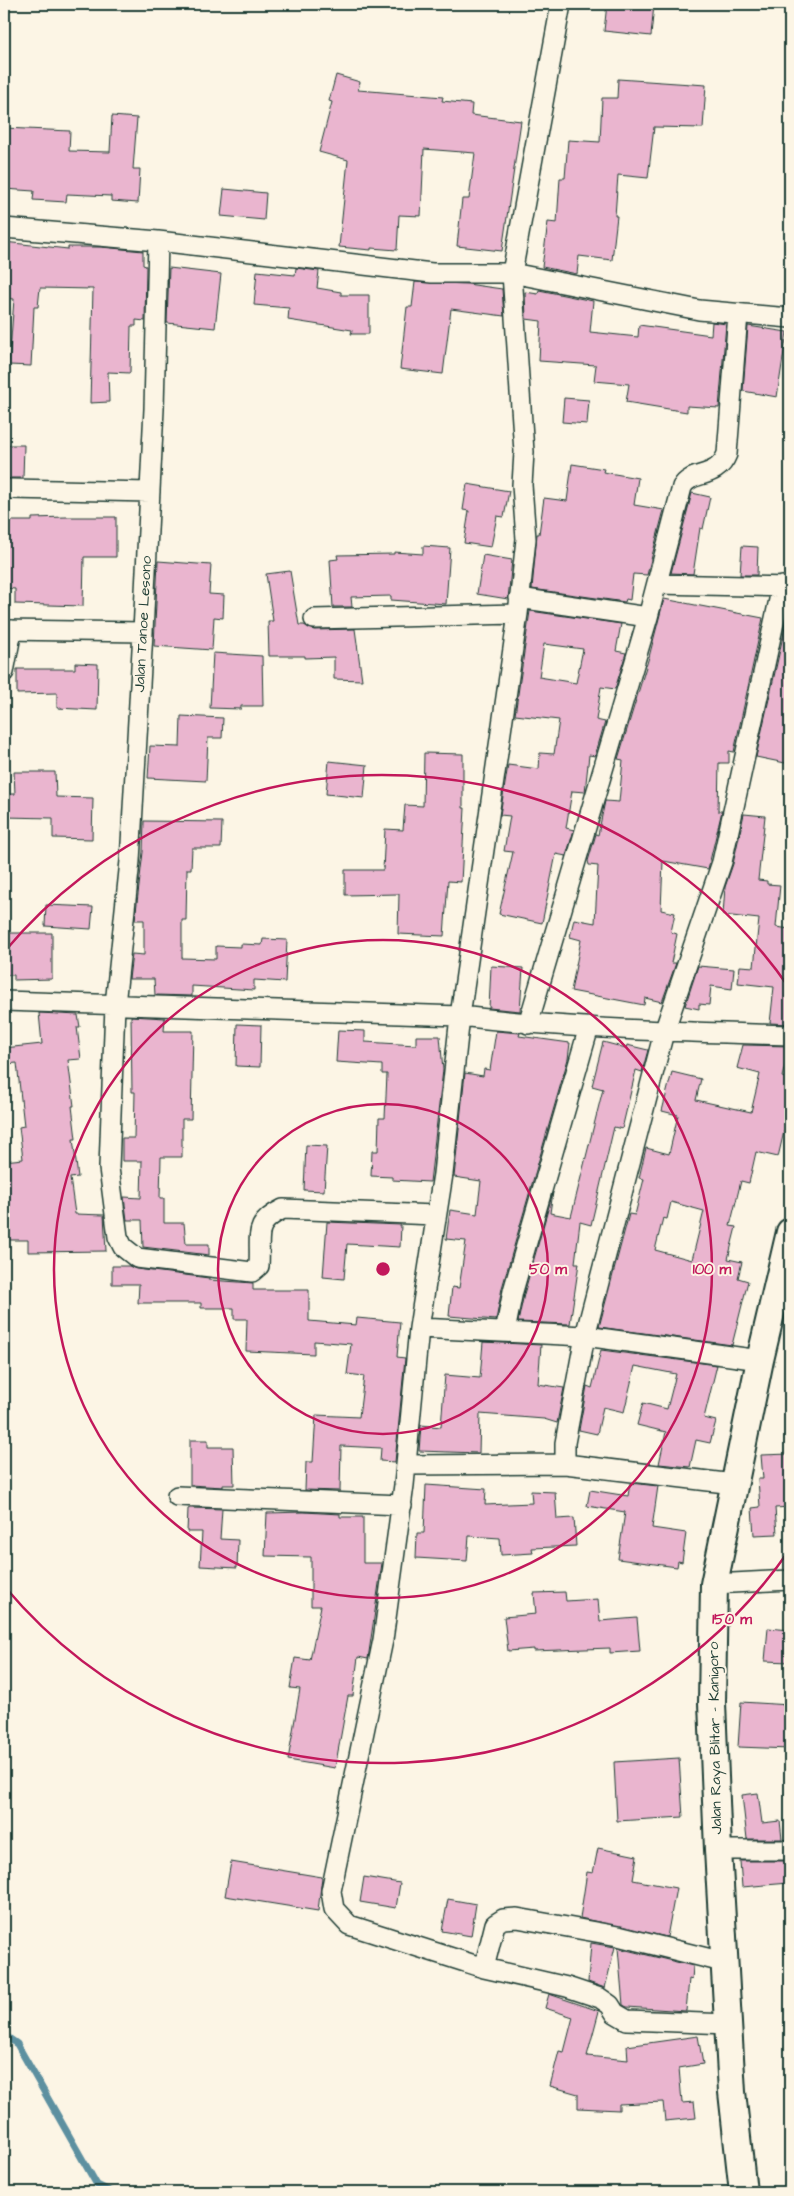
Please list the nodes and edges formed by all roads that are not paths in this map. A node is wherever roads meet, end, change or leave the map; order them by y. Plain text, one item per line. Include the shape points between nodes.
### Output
1 (561, 4) edge
2 (4, 228) edge
3 (158, 242) junction
4 (512, 273) junction
5 (738, 314) junction
6 (790, 318) edge
7 (11, 489) dead end
8 (150, 492) junction
9 (657, 584) junction
10 (786, 586) edge
11 (518, 606) junction
12 (648, 617) junction
13 (314, 618) dead end
14 (8, 630) edge
15 (143, 632) junction
16 (4, 672) edge
17 (4, 1001) edge
18 (115, 1005) junction
19 (460, 1016) junction
20 (528, 1024) junction
21 (589, 1026) junction
22 (664, 1032) junction
23 (790, 1034) edge
24 (436, 1215) junction
25 (790, 1232) edge
26 (419, 1328) junction
27 (505, 1332) junction
28 (585, 1336) junction
29 (760, 1360) junction
30 (565, 1464) junction
31 (406, 1465) junction
32 (734, 1484) junction
33 (177, 1496) dead end
34 (402, 1505) junction
35 (790, 1580) edge
36 (714, 1584) junction
37 (718, 1850) junction
38 (790, 1850) edge
39 (723, 1962) junction
40 (484, 1968) junction
41 (728, 2024) junction
42 (743, 2192) edge

1 - 4 street
2 - 3 street
3 - 4 street via 432,273
3 - 8 street, Jalan Tanoe Lesono
4 - 5 street via 699,310
4 - 11 street via 524,452 522,485 526,539
5 - 6 street
5 - 9 street via 727,454 718,468 682,487
7 - 8 street
8 - 15 street, Jalan Tanoe Lesono
9 - 10 street
9 - 12 street
10 - 22 street via 722,862
11 - 12 street
11 - 13 street
11 - 19 street
12 - 20 street
14 - 15 street
14 - 16 street
15 - 18 street, Jalan Tanoe Lesono via 130,861
17 - 18 street
18 - 19 street
18 - 24 street, Jalan Tanoe Lesono via 109,1168 118,1238 129,1253 158,1262 252,1272 259,1266 260,1226 267,1217 283,1209
19 - 20 street
19 - 24 street
20 - 21 street
21 - 22 street
21 - 27 street via 513,1291
22 - 23 street
22 - 28 street
24 - 26 street
25 - 29 main road, Jalan Raya Blitar - Kanigoro
26 - 27 street
26 - 31 street
27 - 28 street
28 - 29 street
28 - 30 street via 565,1443
29 - 32 main road, Jalan Raya Blitar - Kanigoro
30 - 31 street
30 - 32 street
31 - 34 street
32 - 36 main road, Jalan Raya Blitar - Kanigoro
33 - 34 street
34 - 40 street via 383,1640 331,1891 334,1909 349,1925
35 - 36 street
36 - 37 main road, Jalan Raya Blitar - Kanigoro via 712,1703
37 - 38 street
37 - 39 main road, Jalan Raya Blitar - Kanigoro
39 - 40 street via 618,1936 517,1918 503,1919 495,1924
39 - 41 main road, Jalan Raya Blitar - Kanigoro
40 - 41 street via 600,1998 627,2020
41 - 42 main road, Jalan Raya Blitar - Kanigoro

